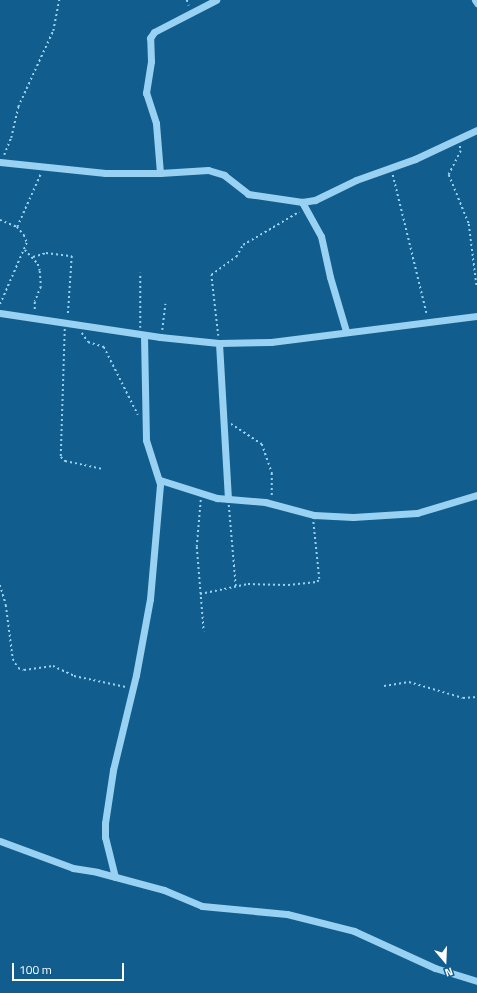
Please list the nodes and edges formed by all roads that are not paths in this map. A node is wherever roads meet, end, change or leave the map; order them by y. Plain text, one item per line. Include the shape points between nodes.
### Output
1 (216, 0) edge
2 (475, 0) edge
3 (477, 3) edge
4 (477, 130) edge
5 (0, 162) edge
6 (160, 174) junction
7 (304, 205) junction
8 (0, 313) edge
9 (477, 316) edge
10 (346, 331) junction
11 (142, 335) junction
12 (219, 343) junction
13 (160, 480) junction
14 (477, 495) edge
15 (228, 499) junction
16 (0, 841) edge
17 (115, 877) junction
18 (477, 981) edge

1 - 6 street via 154,32 150,38 151,61 146,93 156,123
2 - 3 street
4 - 7 street via 415,159 356,180
5 - 6 street via 105,173
6 - 7 street via 217,172 231,179 248,194
7 - 10 street via 321,236 328,271
8 - 11 street
9 - 10 street
10 - 12 street via 270,342
11 - 12 street
11 - 13 street via 146,440
12 - 15 street
13 - 15 street via 202,494
13 - 17 street via 150,599 113,770 104,829
14 - 15 street via 417,513 353,516 312,515 272,504
16 - 17 street via 73,868
17 - 18 street via 164,890 202,906 287,914 354,931 435,968

